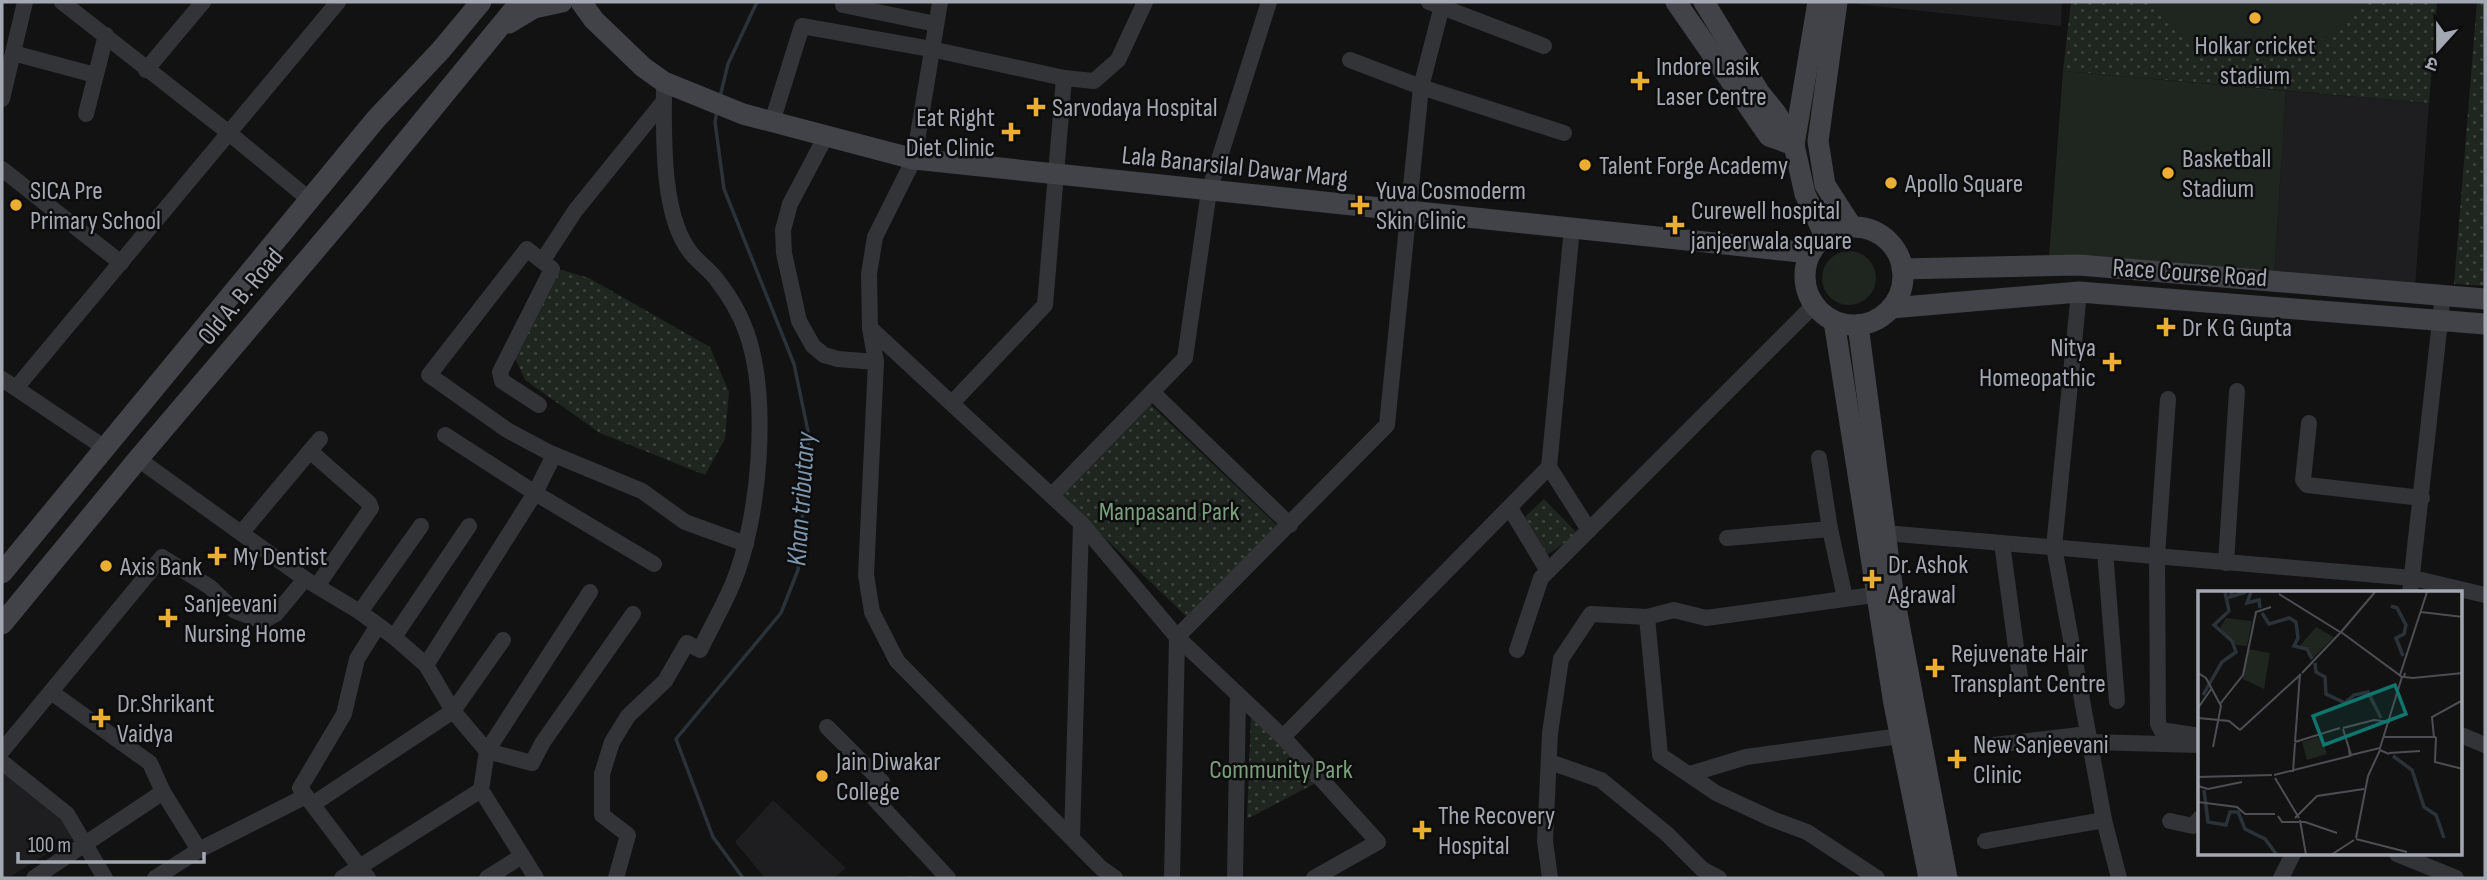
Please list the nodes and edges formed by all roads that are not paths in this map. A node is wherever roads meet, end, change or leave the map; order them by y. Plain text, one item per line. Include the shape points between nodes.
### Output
1 (25, 2) edge
2 (62, 2) edge
3 (202, 2) edge
4 (338, 2) edge
5 (470, 2) edge
6 (481, 2) edge
7 (520, 2) edge
8 (562, 2) edge
9 (581, 2) edge
10 (940, 2) edge
11 (1145, 2) edge
12 (1269, 2) edge
13 (1676, 2) edge
14 (1818, 2) edge
15 (1837, 2) edge
16 (1438, 3) edge
17 (843, 5) dead end
18 (1712, 7) edge
19 (594, 20) junction
20 (936, 24) junction
21 (494, 33) junction
22 (106, 35) junction
23 (1544, 46) dead end
24 (931, 49) junction
25 (441, 50) junction
26 (13, 53) junction
27 (1350, 60) dead end
28 (146, 70) junction
29 (95, 75) junction
30 (1064, 78) junction
31 (1421, 87) junction
32 (664, 91) junction
33 (2, 99) edge
34 (86, 114) dead end
35 (772, 121) junction
36 (229, 133) junction
37 (1564, 133) dead end
38 (826, 136) junction
39 (1818, 141) junction
40 (1794, 145) junction
41 (914, 159) junction
42 (2, 169) edge
43 (1054, 175) junction
44 (1209, 191) junction
45 (310, 200) junction
46 (1410, 212) junction
47 (1852, 227) junction
48 (1572, 228) junction
49 (1825, 236) junction
50 (1810, 253) junction
51 (543, 260) junction
52 (121, 263) junction
53 (1902, 269) junction
54 (2079, 292) junction
55 (2443, 294) junction
56 (2485, 299) edge
57 (1814, 305) junction
58 (1891, 308) junction
59 (2442, 320) junction
60 (1834, 321) junction
61 (2485, 324) edge
62 (1858, 325) junction
63 (870, 328) junction
64 (876, 362) junction
65 (2, 379) edge
66 (16, 388) junction
67 (2237, 391) dead end
68 (1152, 392) junction
69 (2168, 399) dead end
70 (952, 403) junction
71 (539, 405) dead end
72 (2309, 423) dead end
73 (445, 435) dead end
74 (105, 448) junction
75 (554, 455) junction
76 (1819, 458) dead end
77 (138, 459) junction
78 (1549, 467) junction
79 (535, 494) junction
80 (1052, 495) junction
81 (2422, 498) junction
82 (1510, 508) junction
83 (1081, 523) junction
84 (1290, 525) junction
85 (421, 526) dead end
86 (469, 526) dead end
87 (1830, 528) junction
88 (1589, 530) junction
89 (242, 532) junction
90 (1885, 533) junction
91 (1727, 538) dead end
92 (2002, 543) junction
93 (746, 544) junction
94 (2054, 547) junction
95 (2105, 552) junction
96 (2157, 556) junction
97 (2227, 563) junction
98 (654, 564) dead end
99 (1548, 570) junction
100 (2, 573) edge
101 (311, 583) junction
102 (2412, 586) edge
103 (2448, 591) edge
104 (590, 592) dead end
105 (1884, 593) junction
106 (2462, 593) edge
107 (2485, 596) edge
108 (1845, 598) junction
109 (360, 612) junction
110 (633, 614) dead end
111 (1647, 617) junction
112 (2, 624) edge
113 (377, 627) junction
114 (394, 637) junction
115 (1177, 637) junction
116 (503, 640) dead end
117 (1517, 650) dead end
118 (426, 665) junction
119 (2020, 677) dead end
120 (51, 692) junction
121 (1238, 695) junction
122 (2117, 701) dead end
123 (453, 711) junction
124 (827, 727) dead end
125 (2462, 735) edge
126 (1900, 736) junction
127 (2198, 736) edge
128 (1283, 737) junction
129 (2168, 737) junction
130 (2088, 738) junction
131 (2198, 744) edge
132 (1994, 745) dead end
133 (2485, 745) edge
134 (2, 751) edge
135 (487, 751) junction
136 (2, 762) edge
137 (1550, 762) junction
138 (1690, 774) junction
139 (481, 790) junction
140 (163, 792) junction
141 (309, 800) junction
142 (2104, 820) junction
143 (2198, 820) edge
144 (2170, 821) dead end
145 (1072, 838) junction
146 (1985, 841) dead end
147 (85, 844) junction
148 (199, 850) junction
149 (522, 856) junction
150 (2292, 856) edge
151 (2402, 856) edge
152 (364, 873) edge
153 (2451, 877) edge
154 (34, 878) edge
155 (105, 878) edge
156 (155, 878) edge
157 (342, 878) edge
158 (487, 878) edge
159 (536, 878) edge
160 (617, 878) edge
161 (947, 878) edge
162 (1115, 878) edge
163 (1172, 878) edge
164 (1235, 878) edge
165 (1314, 878) edge
166 (1550, 878) edge
167 (1719, 878) edge
168 (1877, 878) edge
169 (1929, 878) edge
170 (1947, 878) edge
171 (2119, 878) edge
172 (2281, 878) edge

1 - 26 street
2 - 22 street
3 - 28 street
4 - 36 street
5 - 25 main road via 452,24
6 - 25 main road, Old A. B. Road
7 - 21 main road, Old A. B. Road
8 - 19 main road
8 - 21 main road via 526,12
9 - 19 main road
10 - 20 street
11 - 30 street via 1118,60 1094,80
12 - 44 street
13 - 40 main road via 1769,136
14 - 40 main road
15 - 39 main road
16 - 23 street
16 - 31 street
17 - 20 street
18 - 40 main road
19 - 32 main road, Lala Banarsilal Dawar Marg
20 - 24 street
21 - 77 main road, Old A. B. Road
22 - 28 street
22 - 29 street
24 - 30 street
24 - 35 street via 802,26
24 - 41 street
25 - 45 main road, Old A. B. Road via 376,119
26 - 29 street
26 - 33 street
27 - 31 street
28 - 36 street
29 - 34 street
30 - 43 street
31 - 37 street
31 - 46 street
32 - 35 main road, Lala Banarsilal Dawar Marg
32 - 51 street
32 - 93 street via 669,194 679,234 717,279 746,329 757,372 760,434
35 - 38 main road, Lala Banarsilal Dawar Marg
36 - 45 street
36 - 52 street
38 - 41 main road, Lala Banarsilal Dawar Marg
38 - 64 street via 790,204 783,230 799,321 813,346 824,355
39 - 40 street
39 - 47 main road via 1825,184
40 - 49 main road via 1805,194
41 - 43 main road, Lala Banarsilal Dawar Marg
41 - 63 street via 875,237 869,274
42 - 52 street
43 - 44 main road, Lala Banarsilal Dawar Marg
43 - 70 street via 1045,305
44 - 46 main road, Lala Banarsilal Dawar Marg
44 - 68 street via 1185,358
45 - 74 main road, Old A. B. Road
46 - 48 main road, Lala Banarsilal Dawar Marg
46 - 84 street via 1387,425
47 - 49 main road
47 - 53 main road via 1866,228 1890,243
48 - 50 main road, Lala Banarsilal Dawar Marg
48 - 78 street
49 - 50 main road
50 - 57 main road via 1804,279
51 - 71 street via 552,269 500,372 502,381
51 - 75 street via 527,249 429,375 507,430
52 - 66 street
53 - 55 main road, Race Course Road via 2079,265
53 - 58 main road via 1902,283
54 - 58 main road, Race Course Road
54 - 59 main road, Race Course Road
54 - 94 street
55 - 56 main road, Race Course Road
55 - 59 street
57 - 60 main road
57 - 88 street
58 - 62 main road
59 - 61 main road, Race Course Road
59 - 81 street
60 - 62 main road
60 - 105 main road
62 - 90 main road
63 - 64 street
63 - 70 street
64 - 145 street via 866,575 872,612 897,660
65 - 66 street
66 - 74 street
67 - 97 street
68 - 80 street
68 - 84 street
69 - 96 street
70 - 80 street
72 - 81 street via 2306,485
73 - 79 street
74 - 100 main road, Old A. B. Road
75 - 79 street
75 - 93 street via 642,491 685,522
76 - 87 street
77 - 89 street
77 - 112 main road, Old A. B. Road
78 - 82 street
78 - 88 street
79 - 98 street
79 - 118 street
80 - 83 street
81 - 102 street
82 - 99 street
82 - 128 street
83 - 115 street
83 - 145 street
84 - 115 street
85 - 109 street
86 - 114 street
87 - 91 street
87 - 108 street
88 - 99 street
89 - 101 street
89 - 101 street via 315,445 371,508
90 - 92 street
90 - 105 main road
92 - 94 street
92 - 119 street
93 - 160 street via 700,650 687,643 666,681 628,716 612,742 602,774 602,815 628,835
94 - 95 street
94 - 130 street
95 - 96 street
95 - 122 street
96 - 97 street
96 - 129 street via 2158,724
97 - 102 street
99 - 117 street via 1541,578
101 - 109 street
101 - 120 street via 263,621 235,611 210,587 162,557
102 - 103 street
104 - 135 street
105 - 108 street
105 - 126 main road
105 - 170 main road
106 - 107 street
108 - 111 street via 1706,618 1674,611
109 - 113 street
110 - 135 street via 532,763
111 - 137 street via 1591,614 1576,636 1561,659
111 - 138 street via 1660,755
113 - 114 street
113 - 141 street via 357,659 344,714 300,788
114 - 118 street
115 - 121 street
115 - 163 street
116 - 123 street
118 - 123 street
120 - 134 street
120 - 140 street via 150,763
121 - 128 street
121 - 164 street
123 - 135 street
123 - 141 street
124 - 161 street via 882,782 870,794
125 - 133 street
126 - 138 street via 1746,757
126 - 169 main road
127 - 129 street
128 - 165 street via 1378,842
129 - 130 street
129 - 131 street
130 - 132 street
130 - 142 street
135 - 139 street
136 - 147 street via 67,814
137 - 166 street via 1545,841
137 - 167 street via 1601,780 1702,869
138 - 168 street via 1716,793 1807,832
139 - 149 street
139 - 152 street
140 - 147 street
140 - 148 street
141 - 148 street
141 - 152 street
142 - 146 street
142 - 171 street
143 - 144 street via 2193,826
145 - 162 street
147 - 154 street
147 - 155 street
148 - 156 street
149 - 158 street
149 - 159 street
150 - 172 street
151 - 153 street
152 - 157 street

